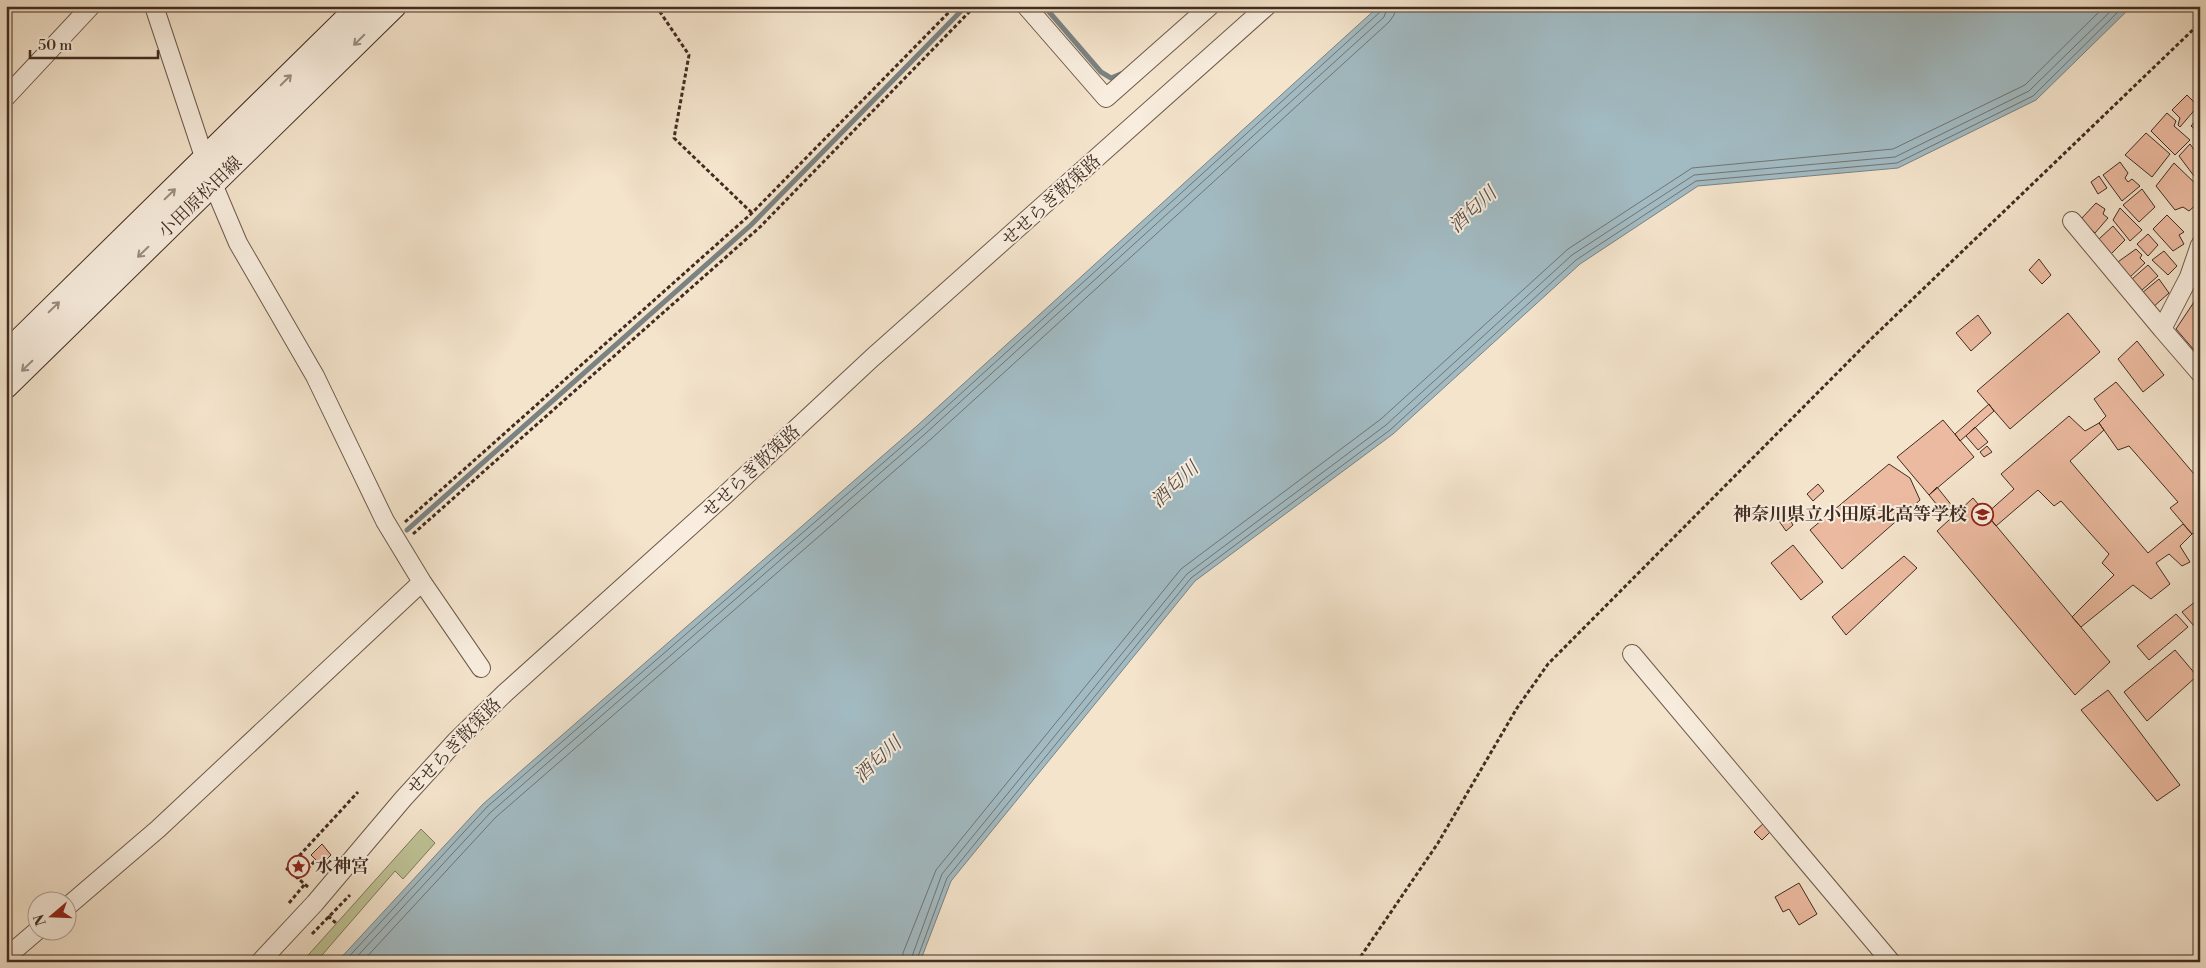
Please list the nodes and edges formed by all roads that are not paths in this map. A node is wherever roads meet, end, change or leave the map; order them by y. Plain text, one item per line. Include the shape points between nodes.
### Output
1 (154, 6) edge
2 (360, 6) edge
3 (394, 6) edge
4 (1026, 6) edge
5 (1210, 6) edge
6 (1267, 6) edge
7 (90, 7) edge
8 (6, 97) edge
9 (205, 159) junction
10 (213, 184) junction
11 (2072, 222) dead end
12 (2200, 246) edge
13 (2162, 329) junction
14 (6, 354) edge
15 (2200, 373) edge
16 (6, 386) edge
17 (422, 582) junction
18 (1632, 654) dead end
19 (481, 668) dead end
20 (78, 897) edge
21 (28, 939) edge
22 (6, 948) edge
23 (260, 962) edge
24 (1891, 962) edge

1 - 9 street
9 -> 2 main road, 小田原松田線
3 -> 10 main road, 小田原松田線
4 - 5 street via 1106,98
6 - 23 street, せせらぎ散策路 via 872,358 505,693 455,742
7 - 8 street
9 - 10 street
14 -> 9 main road, 小田原松田線
10 -> 16 main road, 小田原松田線
10 - 17 street via 238,244 315,376 396,539
11 - 13 street
12 - 13 street via 2189,277
13 - 15 street
17 - 19 street
17 - 20 street via 158,829
18 - 24 street
21 - 22 street via 10,954

